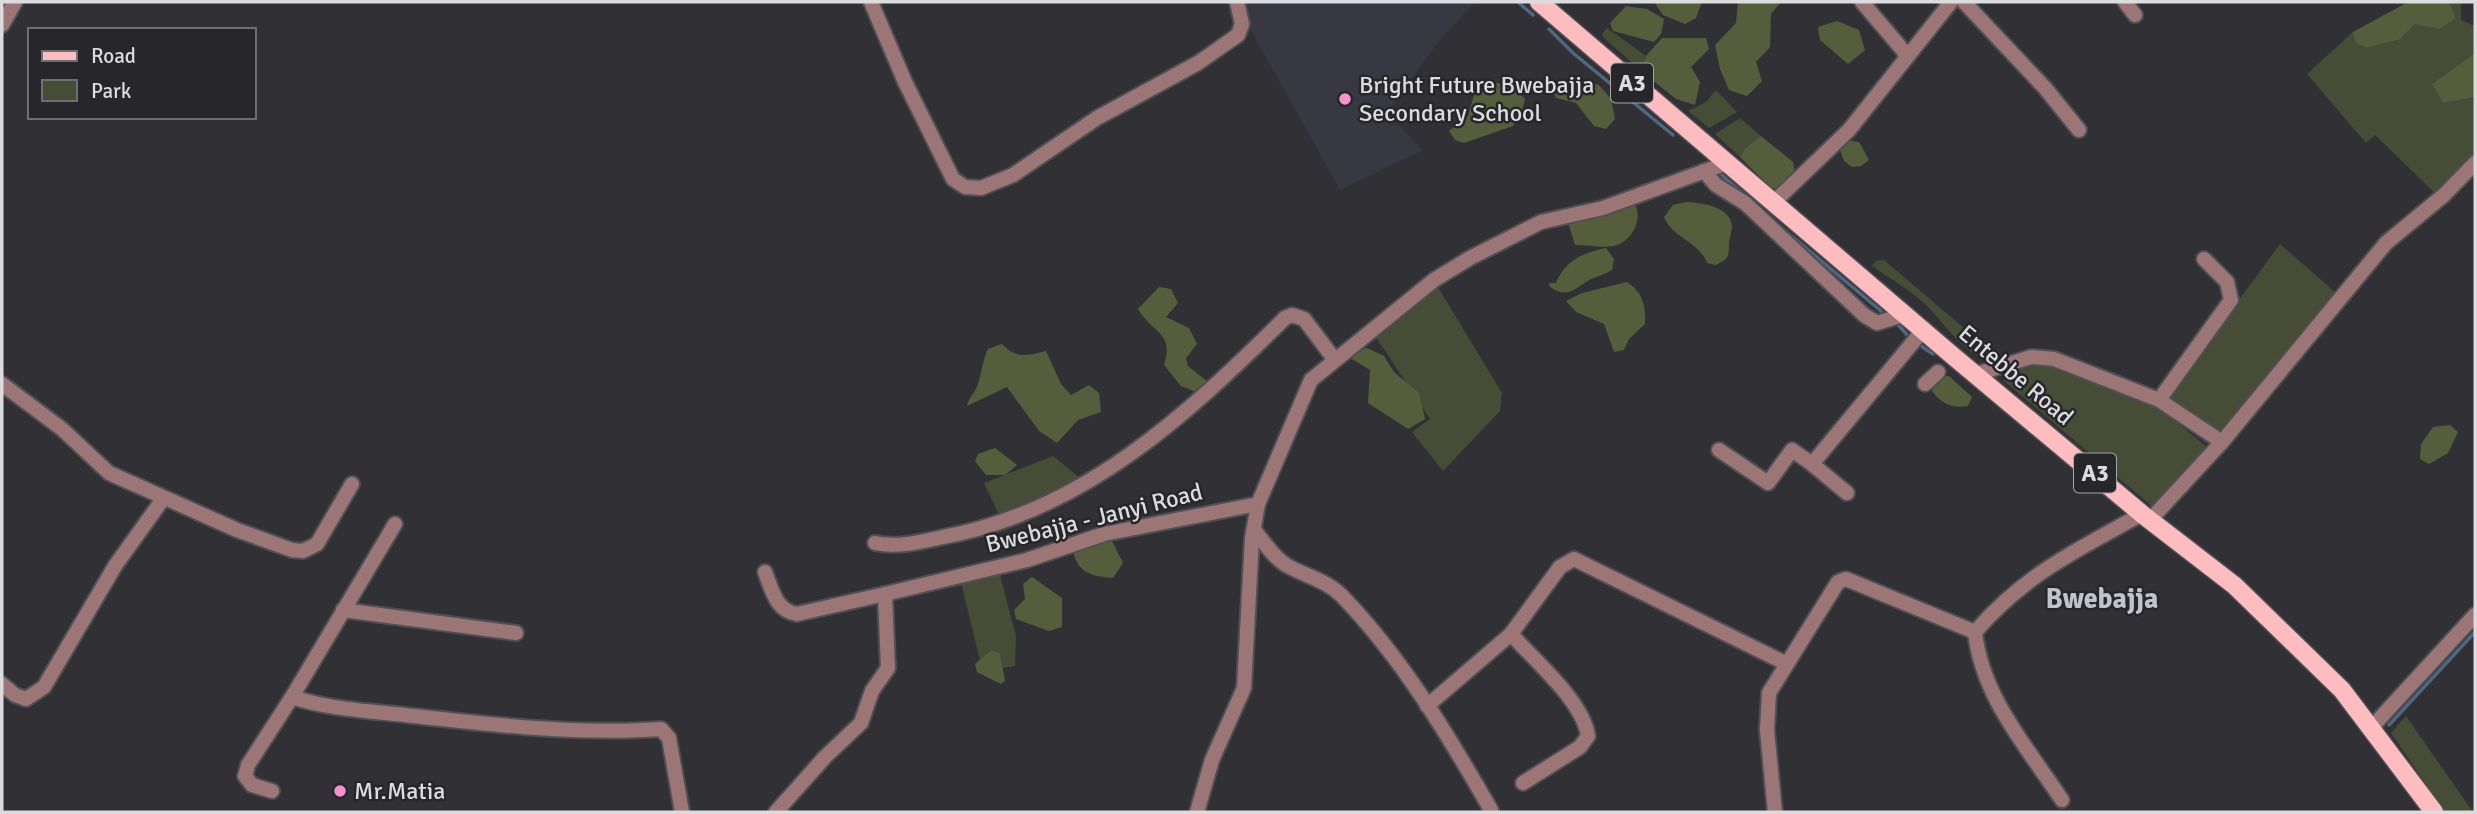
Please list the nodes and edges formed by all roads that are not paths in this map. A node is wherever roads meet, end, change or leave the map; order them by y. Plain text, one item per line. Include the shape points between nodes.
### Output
1 (15, 2) edge
2 (871, 2) edge
3 (1237, 2) edge
4 (1539, 2) edge
5 (1862, 2) edge
6 (1951, 2) edge
7 (1964, 2) edge
8 (2124, 2) edge
9 (2135, 15) dead end
10 (2, 26) edge
11 (1907, 55) junction
12 (2079, 130) dead end
13 (1727, 163) junction
14 (2475, 163) edge
15 (1704, 171) junction
16 (1773, 202) junction
17 (2204, 258) dead end
18 (1906, 314) junction
19 (1924, 329) junction
20 (1335, 359) junction
21 (1938, 372) dead end
22 (1977, 374) junction
23 (2, 384) edge
24 (1925, 384) dead end
25 (2159, 400) junction
26 (2222, 442) junction
27 (1719, 450) dead end
28 (1812, 464) junction
29 (352, 484) dead end
30 (1847, 493) dead end
31 (163, 499) junction
32 (1258, 504) junction
33 (2146, 517) junction
34 (395, 524) dead end
35 (1254, 530) junction
36 (875, 543) dead end
37 (765, 572) dead end
38 (885, 594) junction
39 (343, 610) junction
40 (2475, 615) edge
41 (1975, 632) junction
42 (516, 633) dead end
43 (1511, 634) junction
44 (1787, 664) junction
45 (2, 684) edge
46 (292, 697) junction
47 (1427, 706) junction
48 (2372, 727) junction
49 (1523, 783) dead end
50 (272, 791) dead end
51 (2062, 800) dead end
52 (1490, 810) dead end
53 (682, 812) edge
54 (776, 812) edge
55 (1197, 812) edge
56 (1775, 812) edge
57 (2434, 812) edge

1 - 10 street
2 - 3 street via 953,179 965,187 981,188 1013,175 1097,118 1198,63 1238,35 1242,24
4 - 13 main road, Entebbe Road / A3
5 - 11 street
6 - 11 street
7 - 12 street
8 - 9 street
11 - 16 street via 1849,130
13 - 15 street
13 - 16 main road, Entebbe Road / A3
14 - 26 street via 2386,243
15 - 18 street via 1716,185 1745,203 1864,315 1877,323
15 - 20 street via 1603,208 1541,222 1490,247 1436,279
16 - 18 main road, Entebbe Road / A3
17 - 25 street via 2227,282 2231,300
18 - 19 main road, Entebbe Road / A3
19 - 22 main road, Entebbe Road / A3
19 - 28 street
20 - 32 street via 1305,391
20 - 36 street via 1304,319 1292,315 1173,424 1090,482 1044,506 968,533 891,546
21 - 24 street
22 - 25 street via 2019,360 2048,357
22 - 33 main road, Entebbe Road / A3
23 - 31 street via 62,429 109,473
25 - 26 street
26 - 33 street
27 - 28 street via 1768,483 1792,450
28 - 30 street
29 - 31 street via 317,544 303,551
31 - 45 street via 115,566 44,687 26,699
32 - 35 street
32 - 38 street, Bwebajja - Janyi Road via 1104,534 1027,560
33 - 41 street via 2035,574 2002,601
33 - 48 main road, Entebbe Road / A3 via 2234,585 2302,648
34 - 39 street
35 - 47 street via 1286,565 1340,594
35 - 55 street via 1244,688 1212,760
37 - 38 street, Bwebajja - Janyi Road via 777,601 797,614
38 - 54 street via 888,667 861,723
39 - 42 street
39 - 46 street
40 - 48 street
41 - 44 street via 1842,579
41 - 51 street via 1983,675 2001,710
43 - 44 street via 1560,567 1574,559
43 - 47 street
43 - 49 street via 1562,689 1588,736 1580,747
44 - 56 street via 1767,704
46 - 50 street via 245,776 252,785
46 - 53 street via 503,726 593,732 661,729 669,738
47 - 52 street
48 - 57 main road, Entebbe Road / A3

